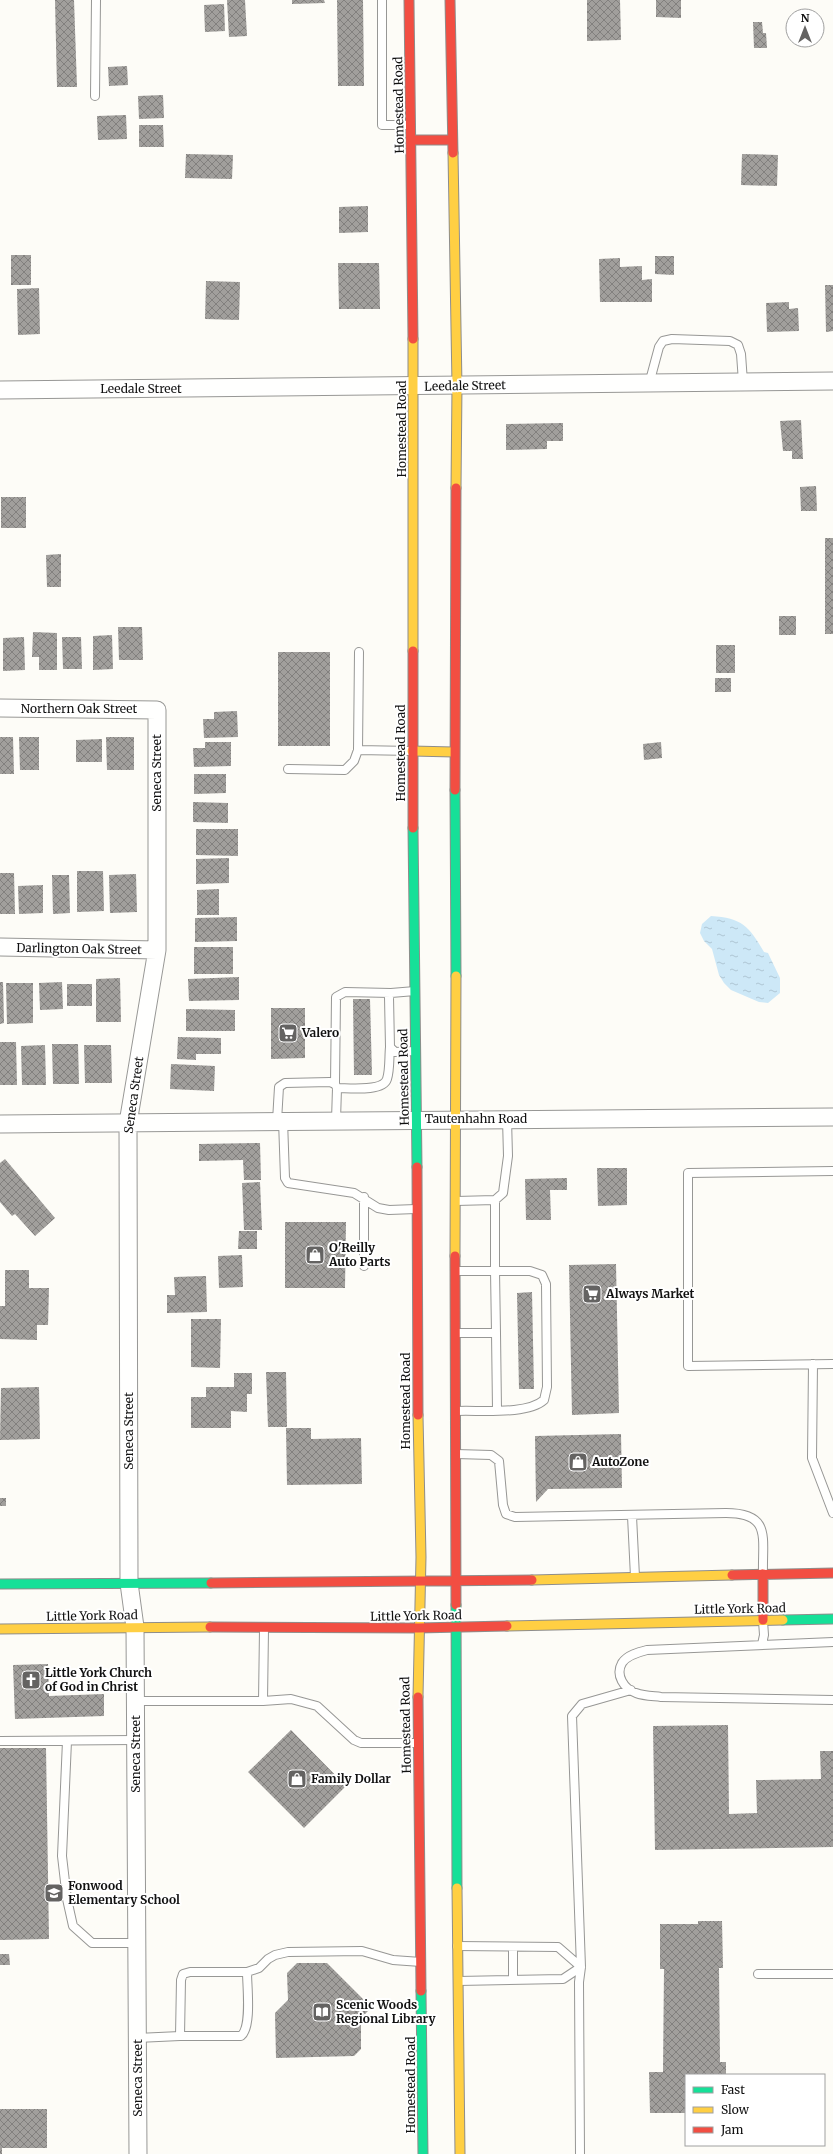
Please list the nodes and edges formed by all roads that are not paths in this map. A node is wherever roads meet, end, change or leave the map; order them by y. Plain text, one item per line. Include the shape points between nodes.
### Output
1 (96, 0) edge
2 (382, 0) edge
3 (409, 0) edge
4 (450, 0) edge
5 (95, 96) dead end
6 (411, 125) junction
7 (411, 140) junction
8 (452, 140) junction
9 (833, 381) edge
10 (743, 382) junction
11 (649, 384) junction
12 (414, 386) junction
13 (457, 386) junction
14 (0, 390) edge
15 (359, 652) dead end
16 (0, 708) edge
17 (157, 710) joint
18 (358, 750) junction
19 (412, 751) junction
20 (454, 752) junction
21 (288, 769) dead end
22 (0, 947) edge
23 (157, 950) junction
24 (415, 991) junction
25 (391, 993) junction
26 (390, 1047) junction
27 (416, 1051) junction
28 (336, 1086) junction
29 (833, 1118) edge
30 (417, 1119) junction
31 (455, 1119) junction
32 (508, 1119) junction
33 (336, 1120) junction
34 (280, 1121) junction
35 (128, 1123) junction
36 (0, 1124) edge
37 (833, 1171) edge
38 (364, 1197) junction
39 (495, 1200) junction
40 (455, 1201) junction
41 (417, 1209) junction
42 (364, 1266) dead end
43 (455, 1271) junction
44 (495, 1271) junction
45 (455, 1333) junction
46 (496, 1333) junction
47 (813, 1364) junction
48 (833, 1364) edge
49 (497, 1410) junction
50 (455, 1411) junction
51 (455, 1454) junction
52 (833, 1512) edge
53 (632, 1516) junction
54 (833, 1573) edge
55 (763, 1574) junction
56 (635, 1577) junction
57 (420, 1581) junction
58 (456, 1582) junction
59 (130, 1583) junction
60 (0, 1584) edge
61 (833, 1619) edge
62 (763, 1620) junction
63 (135, 1627) junction
64 (456, 1627) junction
65 (264, 1628) junction
66 (418, 1628) junction
67 (0, 1630) edge
68 (833, 1642) edge
69 (762, 1644) junction
70 (631, 1690) junction
71 (833, 1700) edge
72 (136, 1701) junction
73 (263, 1701) junction
74 (67, 1740) junction
75 (136, 1740) junction
76 (0, 1741) edge
77 (418, 1743) junction
78 (137, 1943) junction
79 (457, 1946) junction
80 (513, 1947) junction
81 (425, 1962) junction
82 (581, 1966) junction
83 (248, 1972) junction
84 (758, 1974) dead end
85 (833, 1974) edge
86 (513, 1980) junction
87 (457, 1981) junction
88 (180, 2036) junction
89 (137, 2038) junction
90 (138, 2154) edge
91 (423, 2154) edge
92 (460, 2154) edge
93 (580, 2154) edge

1 - 5 lane
2 - 6 lane via 382,125
3 - 6 main road, Homestead Road
4 - 8 main road
6 - 7 main road, Homestead Road
7 - 8 main road
7 - 12 main road, Homestead Road
8 - 13 main road
9 - 10 street, Leedale Street
10 - 11 street, Leedale Street
10 - 11 lane via 741,354 738,346 730,341 672,339 663,342 659,347
11 - 13 street, Leedale Street
12 - 13 street, Leedale Street
12 - 14 street, Leedale Street
12 - 19 main road, Homestead Road
13 - 20 main road
15 - 18 lane
16 - 17 street, Northern Oak Street
17 - 23 street, Seneca Street
18 - 19 lane
18 - 21 lane via 354,761 345,770
19 - 20 main road
19 - 24 main road, Homestead Road
20 - 31 main road
22 - 23 street, Darlington Oak Street
23 - 35 street, Seneca Street
24 - 25 lane
24 - 27 main road, Homestead Road
25 - 26 lane
25 - 28 lane via 345,992 336,997
26 - 27 lane via 395,1052
26 - 28 lane via 387,1080 383,1085 376,1088
27 - 30 main road, Homestead Road
28 - 33 lane
28 - 34 lane via 330,1082 285,1083 278,1091
29 - 32 street, Tautenhahn Road
30 - 31 street, Tautenhahn Road
30 - 33 street, Tautenhahn Road
30 - 41 main road, Homestead Road
31 - 32 street, Tautenhahn Road
31 - 40 main road
32 - 39 lane via 505,1186 503,1193
33 - 34 street, Tautenhahn Road
34 - 35 street, Tautenhahn Road
34 - 38 lane via 285,1178 288,1184 354,1193
35 - 36 street, Tautenhahn Road
35 - 59 street, Seneca Street
37 - 47 lane via 688,1173 688,1366
38 - 41 lane via 378,1208
38 - 42 lane
39 - 40 lane
39 - 44 lane
40 - 43 main road
41 - 57 main road, Homestead Road
43 - 44 lane
43 - 45 main road
44 - 46 lane
44 - 49 lane via 530,1271 542,1275 546,1284 547,1387 544,1400 537,1406
45 - 46 lane
45 - 50 main road
46 - 49 lane
47 - 48 lane
47 - 52 lane via 812,1458
49 - 50 lane
50 - 51 main road
51 - 53 lane via 491,1455 499,1461 503,1505 506,1514 510,1516
51 - 58 main road
53 - 55 lane via 736,1514 752,1517 761,1527
53 - 56 lane
54 - 55 main road
55 - 56 main road
55 - 62 main road
56 - 58 main road
57 - 58 main road
57 - 59 main road
57 - 66 main road, Homestead Road
58 - 64 main road
59 - 60 main road
59 - 63 street, Seneca Street
61 - 62 main road, Little York Road
62 - 64 main road, Little York Road
62 - 69 lane
63 - 65 main road, Little York Road
63 - 67 main road, Little York Road
63 - 72 street, Seneca Street
64 - 66 main road, Little York Road
64 - 79 main road
65 - 66 main road, Little York Road
65 - 73 lane
66 - 77 main road, Homestead Road
68 - 69 lane
69 - 70 lane via 747,1647 647,1650 634,1654 622,1662 619,1675
70 - 71 lane via 635,1693 661,1697
70 - 82 lane via 582,1704 572,1716
72 - 73 lane
72 - 75 street, Seneca Street
73 - 77 lane via 291,1699 317,1706 354,1740 361,1743
74 - 75 lane
74 - 76 lane
74 - 78 lane via 62,1856 73,1926 92,1943
75 - 78 street, Seneca Street
77 - 81 main road, Homestead Road
78 - 89 street, Seneca Street
79 - 80 lane
79 - 87 main road via 453,1963
80 - 82 lane via 558,1948
80 - 86 lane
81 - 83 lane via 393,1960 362,1951 288,1952 275,1955 259,1968
81 - 91 main road, Homestead Road
82 - 86 lane via 563,1979
82 - 93 lane
83 - 88 lane via 245,2033 241,2036
83 - 88 lane via 183,1974 180,1988
84 - 85 lane
86 - 87 lane
87 - 92 main road
88 - 89 lane
89 - 90 street, Seneca Street

